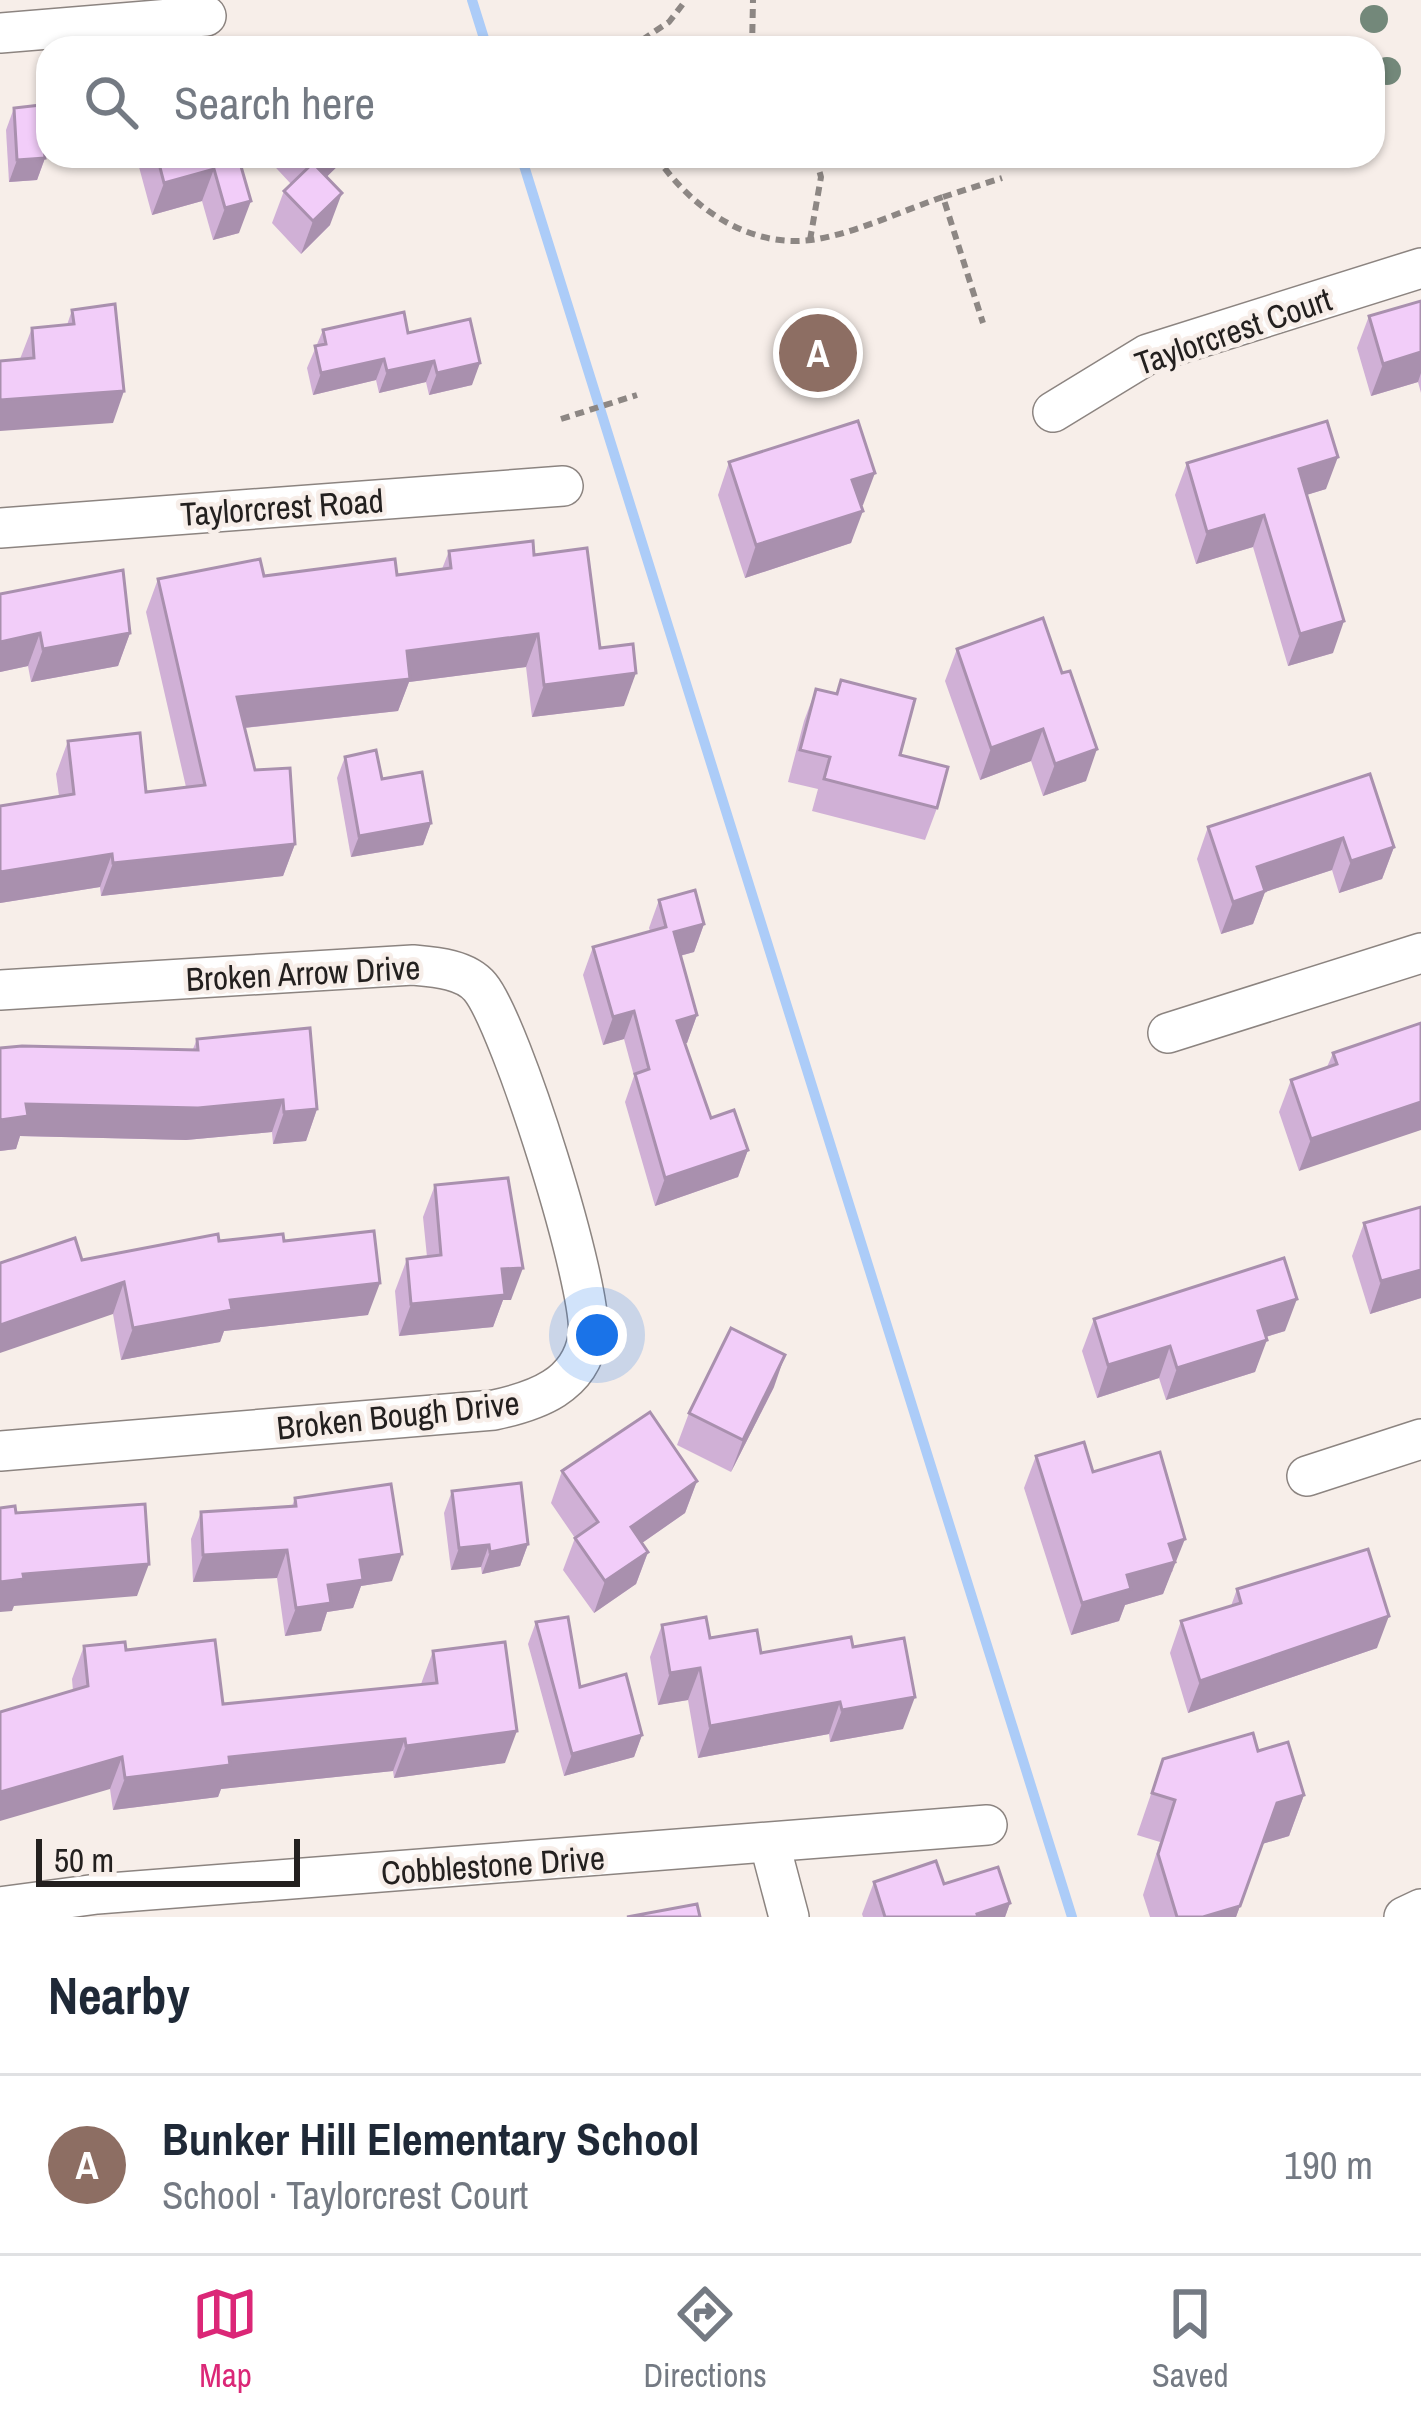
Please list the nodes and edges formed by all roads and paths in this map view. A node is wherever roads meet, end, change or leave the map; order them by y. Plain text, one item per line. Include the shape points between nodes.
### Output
1 (686, 0) edge
2 (753, 0) edge
3 (206, 16) dead end
4 (0, 33) edge
5 (648, 36) edge
6 (752, 36) edge
7 (666, 168) edge
8 (818, 168) edge
9 (1002, 178) dead end
10 (943, 197) junction
11 (810, 240) junction
12 (1421, 268) edge
13 (983, 323) dead end
14 (637, 395) dead end
15 (1053, 412) dead end
16 (561, 419) dead end
17 (563, 486) dead end
18 (0, 527) edge
19 (1421, 953) edge
20 (0, 990) edge
21 (1168, 1033) dead end
22 (548, 1167) joint
23 (1421, 1439) edge
24 (0, 1451) edge
25 (1307, 1476) dead end
26 (987, 1825) dead end
27 (770, 1845) junction
28 (0, 1907) edge
29 (1421, 1909) edge
30 (789, 1917) edge
31 (1404, 1917) edge

1 - 5 path
2 - 6 path
3 - 4 street
7 - 11 path via 722,221
8 - 11 path
9 - 10 path
10 - 11 path
10 - 13 path
12 - 15 street, Taylorcrest Court via 1148,354
14 - 16 path
17 - 18 street, Taylorcrest Road
19 - 21 street
20 - 22 street, Broken Arrow Drive via 444,967 477,982 497,1012
22 - 24 street, Broken Bough Drive via 584,1289 588,1337 572,1374 540,1400
23 - 25 street
26 - 27 street, Cobblestone Drive
27 - 28 street, Cobblestone Drive
27 - 30 street
29 - 31 street

